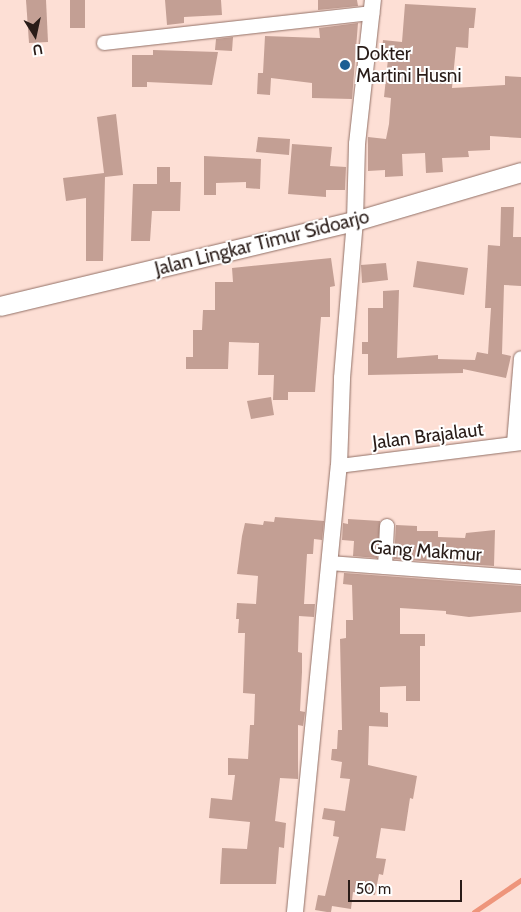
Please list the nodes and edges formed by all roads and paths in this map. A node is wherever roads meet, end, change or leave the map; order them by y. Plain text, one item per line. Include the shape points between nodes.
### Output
1 (372, 6) edge
2 (104, 43) dead end
3 (521, 172) edge
4 (355, 221) junction
5 (0, 306) edge
6 (521, 358) edge
7 (518, 443) edge
8 (339, 473) junction
9 (387, 526) dead end
10 (329, 562) junction
11 (385, 567) junction
12 (521, 578) edge
13 (295, 912) edge

1 - 2 street
1 - 4 street via 357,144
3 - 4 main road, Jalan Lingkar Timur Sidoarjo
4 - 5 main road, Jalan Lingkar Timur Sidoarjo
4 - 8 street via 342,378
6 - 7 street
7 - 8 street, Jalan Brajalaut
8 - 10 street
9 - 11 street
10 - 11 street, Gang Makmur
10 - 13 street via 321,672
11 - 12 street, Gang Makmur

